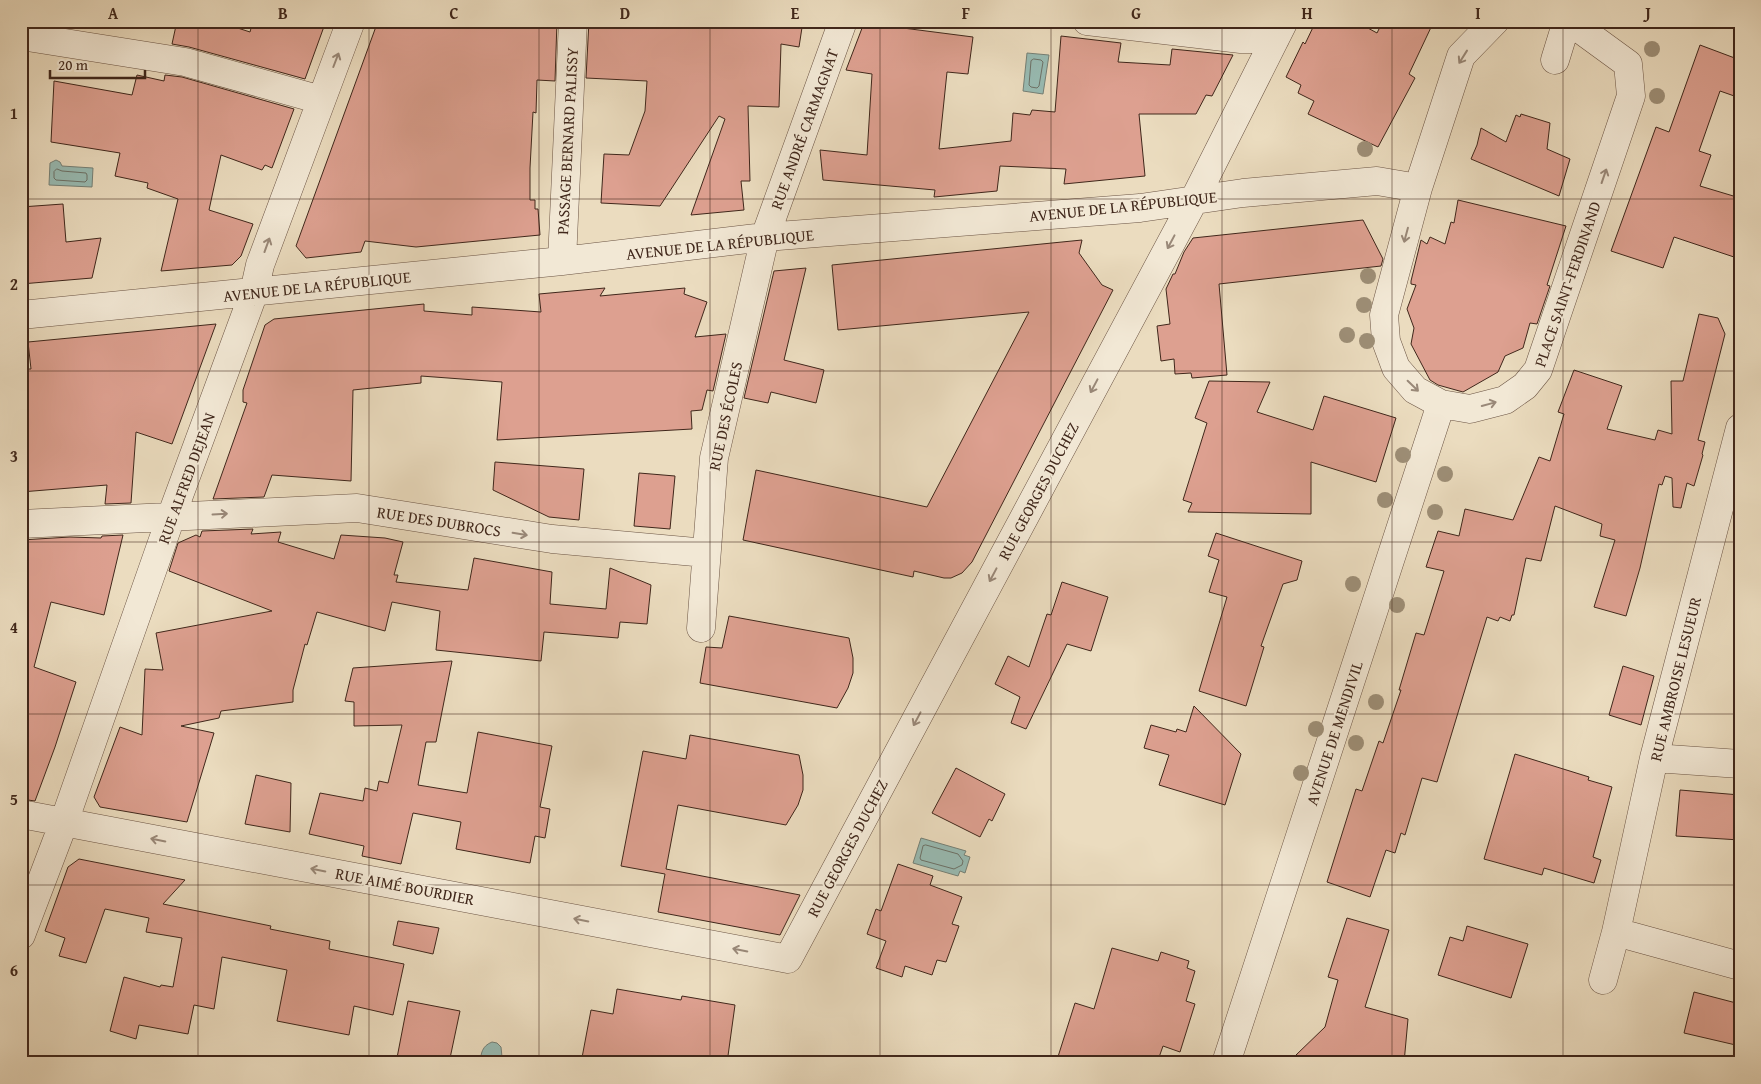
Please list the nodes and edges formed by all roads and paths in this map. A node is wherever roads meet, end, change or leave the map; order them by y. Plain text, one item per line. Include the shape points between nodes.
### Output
1 (351, 21) edge
2 (573, 21) edge
3 (843, 21) edge
4 (1087, 21) edge
5 (1495, 21) edge
6 (1568, 21) edge
7 (1279, 30) edge
8 (21, 36) edge
9 (1555, 60) dead end
10 (321, 100) junction
11 (1418, 188) junction
12 (1194, 200) junction
13 (766, 238) junction
14 (562, 261) junction
15 (254, 292) junction
16 (21, 315) edge
17 (1441, 404) junction
18 (1740, 428) edge
19 (171, 517) junction
20 (21, 524) edge
21 (706, 553) junction
22 (701, 628) dead end
23 (1654, 758) junction
24 (1740, 764) edge
25 (21, 814) edge
26 (64, 822) junction
27 (1616, 932) junction
28 (21, 935) edge
29 (788, 959) joint
30 (1740, 966) edge
31 (1603, 980) dead end
32 (1226, 1063) edge

10 -> 1 street, RUE ALFRED DEJEAN
2 - 14 street, PASSAGE BERNARD PALISSY
3 - 13 street, RUE ANDRÉ CARMAGNAT
4 - 7 street via 1241,39
5 -> 11 street, PLACE SAINT-FERDINAND via 1461,56
6 - 9 street
17 -> 6 street, PLACE SAINT-FERDINAND via 1470,409 1505,400 1526,386 1538,370 1631,96 1628,64
7 - 12 street, RUE GEORGES DUCHEZ
8 - 10 street via 186,62
15 -> 10 street, RUE ALFRED DEJEAN via 260,265
11 - 12 street, AVENUE DE LA RÉPUBLIQUE via 1377,181
11 -> 17 street, PLACE SAINT-FERDINAND via 1384,315 1386,342 1396,368 1415,390
12 - 13 street, AVENUE DE LA RÉPUBLIQUE
12 -> 29 street, RUE GEORGES DUCHEZ
13 - 14 street, AVENUE DE LA RÉPUBLIQUE
13 - 21 street, RUE DES ÉCOLES via 714,458
14 - 15 street, AVENUE DE LA RÉPUBLIQUE
15 - 16 street, AVENUE DE LA RÉPUBLIQUE
15 - 19 street, RUE ALFRED DEJEAN
17 - 32 street, AVENUE DE MENDIVIL
18 - 23 street, RUE AMBROISE LESUEUR
19 - 20 street, RUE DES DUBROCS
19 -> 21 street, RUE DES DUBROCS via 357,508 552,539
19 - 26 street, RUE ALFRED DEJEAN
21 - 22 street, RUE DES ÉCOLES
23 - 24 street
23 - 27 street, RUE AMBROISE LESUEUR
25 - 26 street, RUE AIMÉ BOURDIER
26 - 28 street, RUE ALFRED DEJEAN
29 -> 26 street, RUE AIMÉ BOURDIER
27 - 30 street
27 - 31 street, RUE AMBROISE LESUEUR

